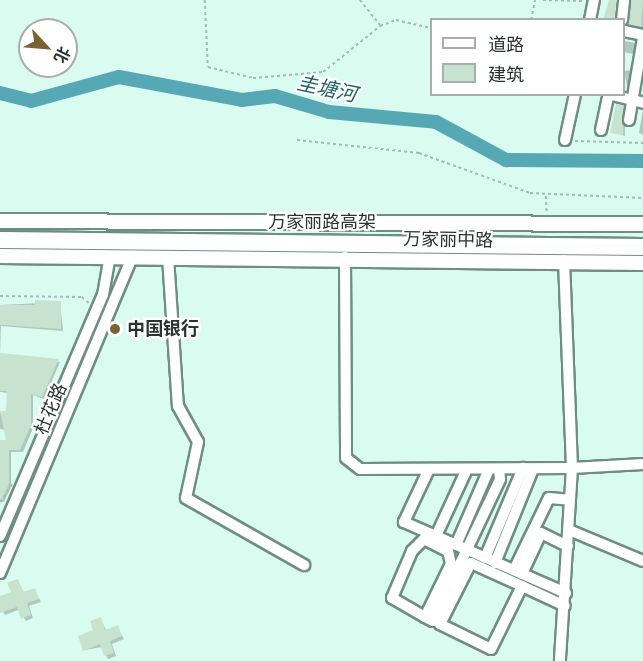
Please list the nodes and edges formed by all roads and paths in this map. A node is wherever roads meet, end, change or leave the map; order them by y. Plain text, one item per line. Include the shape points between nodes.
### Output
1 (205, 0) edge
2 (360, 0) edge
3 (535, 0) edge
4 (543, 0) edge
5 (594, 0) edge
6 (624, 0) edge
7 (531, 18) edge
8 (590, 18) edge
9 (621, 18) edge
10 (380, 26) junction
11 (430, 28) edge
12 (625, 32) edge
13 (643, 37) edge
14 (575, 96) edge
15 (608, 96) edge
16 (638, 102) edge
17 (629, 120) dead end
18 (601, 130) dead end
19 (297, 140) dead end
20 (565, 140) joint
21 (643, 143) edge
22 (546, 196) junction
23 (643, 198) edge
24 (0, 221) edge
25 (547, 221) junction
26 (643, 224) edge
27 (0, 230) edge
28 (643, 237) edge
29 (0, 240) edge
30 (643, 248) edge
31 (0, 256) edge
32 (110, 257) junction
33 (132, 257) junction
34 (168, 257) junction
35 (345, 257) junction
36 (564, 260) junction
37 (643, 263) edge
38 (0, 296) edge
39 (92, 306) dead end
40 (643, 464) edge
41 (528, 468) junction
42 (572, 468) junction
43 (429, 469) junction
44 (467, 469) junction
45 (494, 469) junction
46 (570, 500) junction
47 (569, 530) junction
48 (537, 532) junction
49 (0, 536) edge
50 (436, 537) junction
51 (568, 546) junction
52 (461, 548) junction
53 (490, 560) junction
54 (643, 561) edge
55 (304, 565) dead end
56 (518, 572) junction
57 (0, 573) edge
58 (522, 586) junction
59 (566, 593) junction
60 (566, 606) junction
61 (432, 621) junction
62 (490, 650) junction
63 (488, 661) edge
64 (560, 661) edge

1 - 10 path via 208,67 253,78 323,72
2 - 10 path
3 - 7 path
4 - 5 path
5 - 8 street
6 - 9 street
10 - 11 path via 396,20
12 - 13 street
13 - 16 street
14 - 20 street
15 - 16 street
15 - 18 street
16 - 17 street
19 - 22 path via 419,153
20 - 21 path
22 - 23 path
22 - 25 path
24 - 25 main road, 万家丽中路
25 - 26 main road, 万家丽中路
27 - 28 highway, 万家丽路高架
29 - 30 highway, 万家丽路高架
31 - 32 main road, 万家丽中路
32 - 33 main road, 万家丽中路
32 - 49 street, 杜花路 via 103,295
33 - 34 main road, 万家丽中路
33 - 57 street, 杜花路
34 - 35 main road, 万家丽中路
34 - 55 street via 178,406 198,442 186,498
35 - 36 main road, 万家丽中路
35 - 43 street via 346,458 360,469
36 - 37 main road, 万家丽中路
36 - 42 street
38 - 39 path via 82,297
40 - 42 street
41 - 42 street
41 - 45 street
41 - 53 street
42 - 46 street
43 - 44 street
43 - 50 street via 404,522
44 - 45 street
44 - 50 street
45 - 52 street
46 - 47 street
46 - 48 street via 549,498
47 - 51 street
47 - 54 street
48 - 51 street
48 - 56 street
50 - 52 street
51 - 59 street
52 - 53 street
52 - 61 street
53 - 56 street
56 - 59 street
58 - 60 street
58 - 61 street via 471,563
58 - 62 street
59 - 60 street
60 - 64 street
61 - 61 street via 452,564 448,551 424,539 412,551 392,598
61 - 62 street
62 - 63 street

